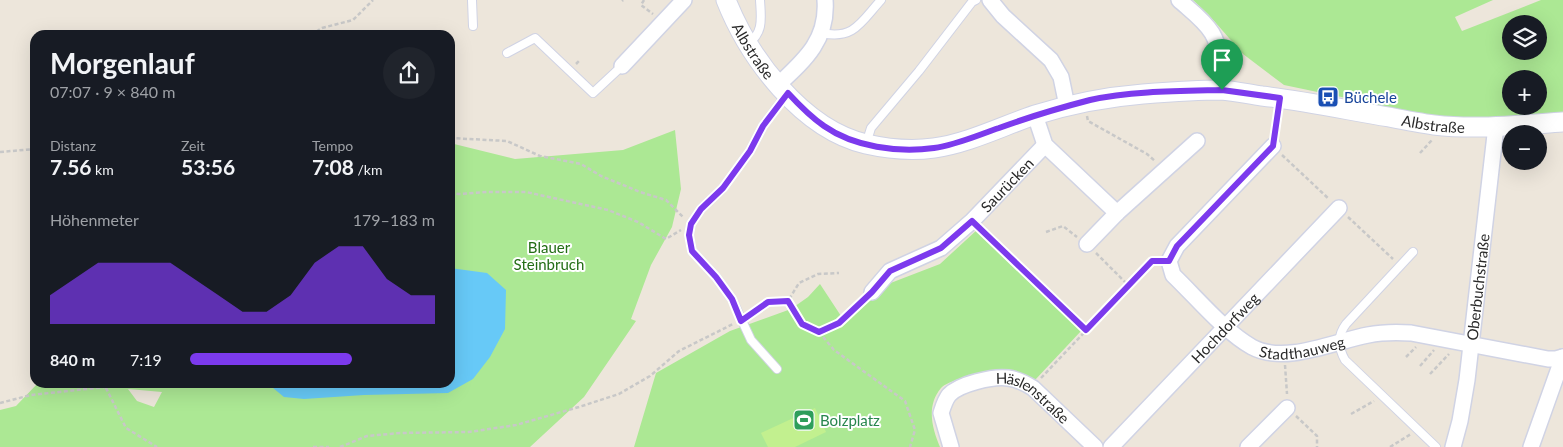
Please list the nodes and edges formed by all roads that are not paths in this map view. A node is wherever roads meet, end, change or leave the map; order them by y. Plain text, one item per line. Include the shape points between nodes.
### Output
1 (472, 0) edge
2 (684, 0) edge
3 (726, 0) edge
4 (760, 0) edge
5 (825, 0) edge
6 (881, 0) edge
7 (976, 0) edge
8 (990, 0) edge
9 (1179, 0) edge
10 (473, 26) dead end
11 (822, 33) junction
12 (748, 44) junction
13 (507, 53) dead end
14 (622, 66) joint
15 (783, 88) junction
16 (1222, 90) junction
17 (1075, 104) junction
18 (1035, 115) junction
19 (1563, 122) edge
20 (1496, 126) junction
21 (1197, 140) dead end
22 (866, 144) junction
23 (1045, 144) junction
24 (1273, 146) road end
25 (1339, 208) dead end
26 (1117, 213) junction
27 (1087, 244) road end
28 (1412, 252) dead end
29 (872, 292) road end
30 (1225, 326) junction
31 (1339, 342) junction
32 (1466, 342) junction
33 (1563, 357) edge
34 (777, 369) dead end
35 (1287, 408) road end
36 (951, 447) edge
37 (1095, 447) edge
38 (1111, 447) edge
39 (1248, 447) edge
40 (1436, 447) edge
41 (1453, 447) edge
42 (1530, 447) edge

1 - 10 lane
2 - 14 street
3 - 12 street, Albstraße
4 - 12 lane via 761,25 756,38
5 - 11 street
6 - 11 lane via 851,32 840,35
7 - 22 lane via 871,128
8 - 17 street via 1051,60
9 - 16 street via 1213,34 1222,72
11 - 15 street
12 - 15 street, Albstraße
13 - 14 lane via 536,38 593,92
15 - 22 street, Albstraße via 824,126
15 - 34 lane via 750,151 723,188 701,209 691,224 689,235 692,251 732,299 751,340
16 - 17 street, Albstraße via 1152,93
16 - 20 street, Albstraße via 1435,125
17 - 18 street, Albstraße
18 - 22 street, Albstraße via 936,148 904,150
18 - 23 street, Saurücken
19 - 20 street, Albstraße
20 - 32 street, Oberbuchstraße
21 - 26 street
23 - 26 street, Saurücken
23 - 29 street, Saurücken via 972,221 941,248 890,271
24 - 30 street, Stadthauweg via 1177,246 1169,261 1173,274
25 - 30 street, Hochdorfweg
26 - 27 street
28 - 31 lane via 1346,324 1339,333
30 - 31 street, Stadthauweg via 1253,348 1270,353 1284,354
30 - 38 street, Hochdorfweg
31 - 32 street, Stadthauweg via 1388,332
31 - 40 lane via 1345,360
32 - 33 street, Stadthauweg via 1548,359
32 - 41 street, Oberbuchstraße via 1460,421
33 - 42 street
35 - 39 street
36 - 37 street, Häslenstraße via 941,413 949,395 957,388 987,379 1007,378 1033,388

